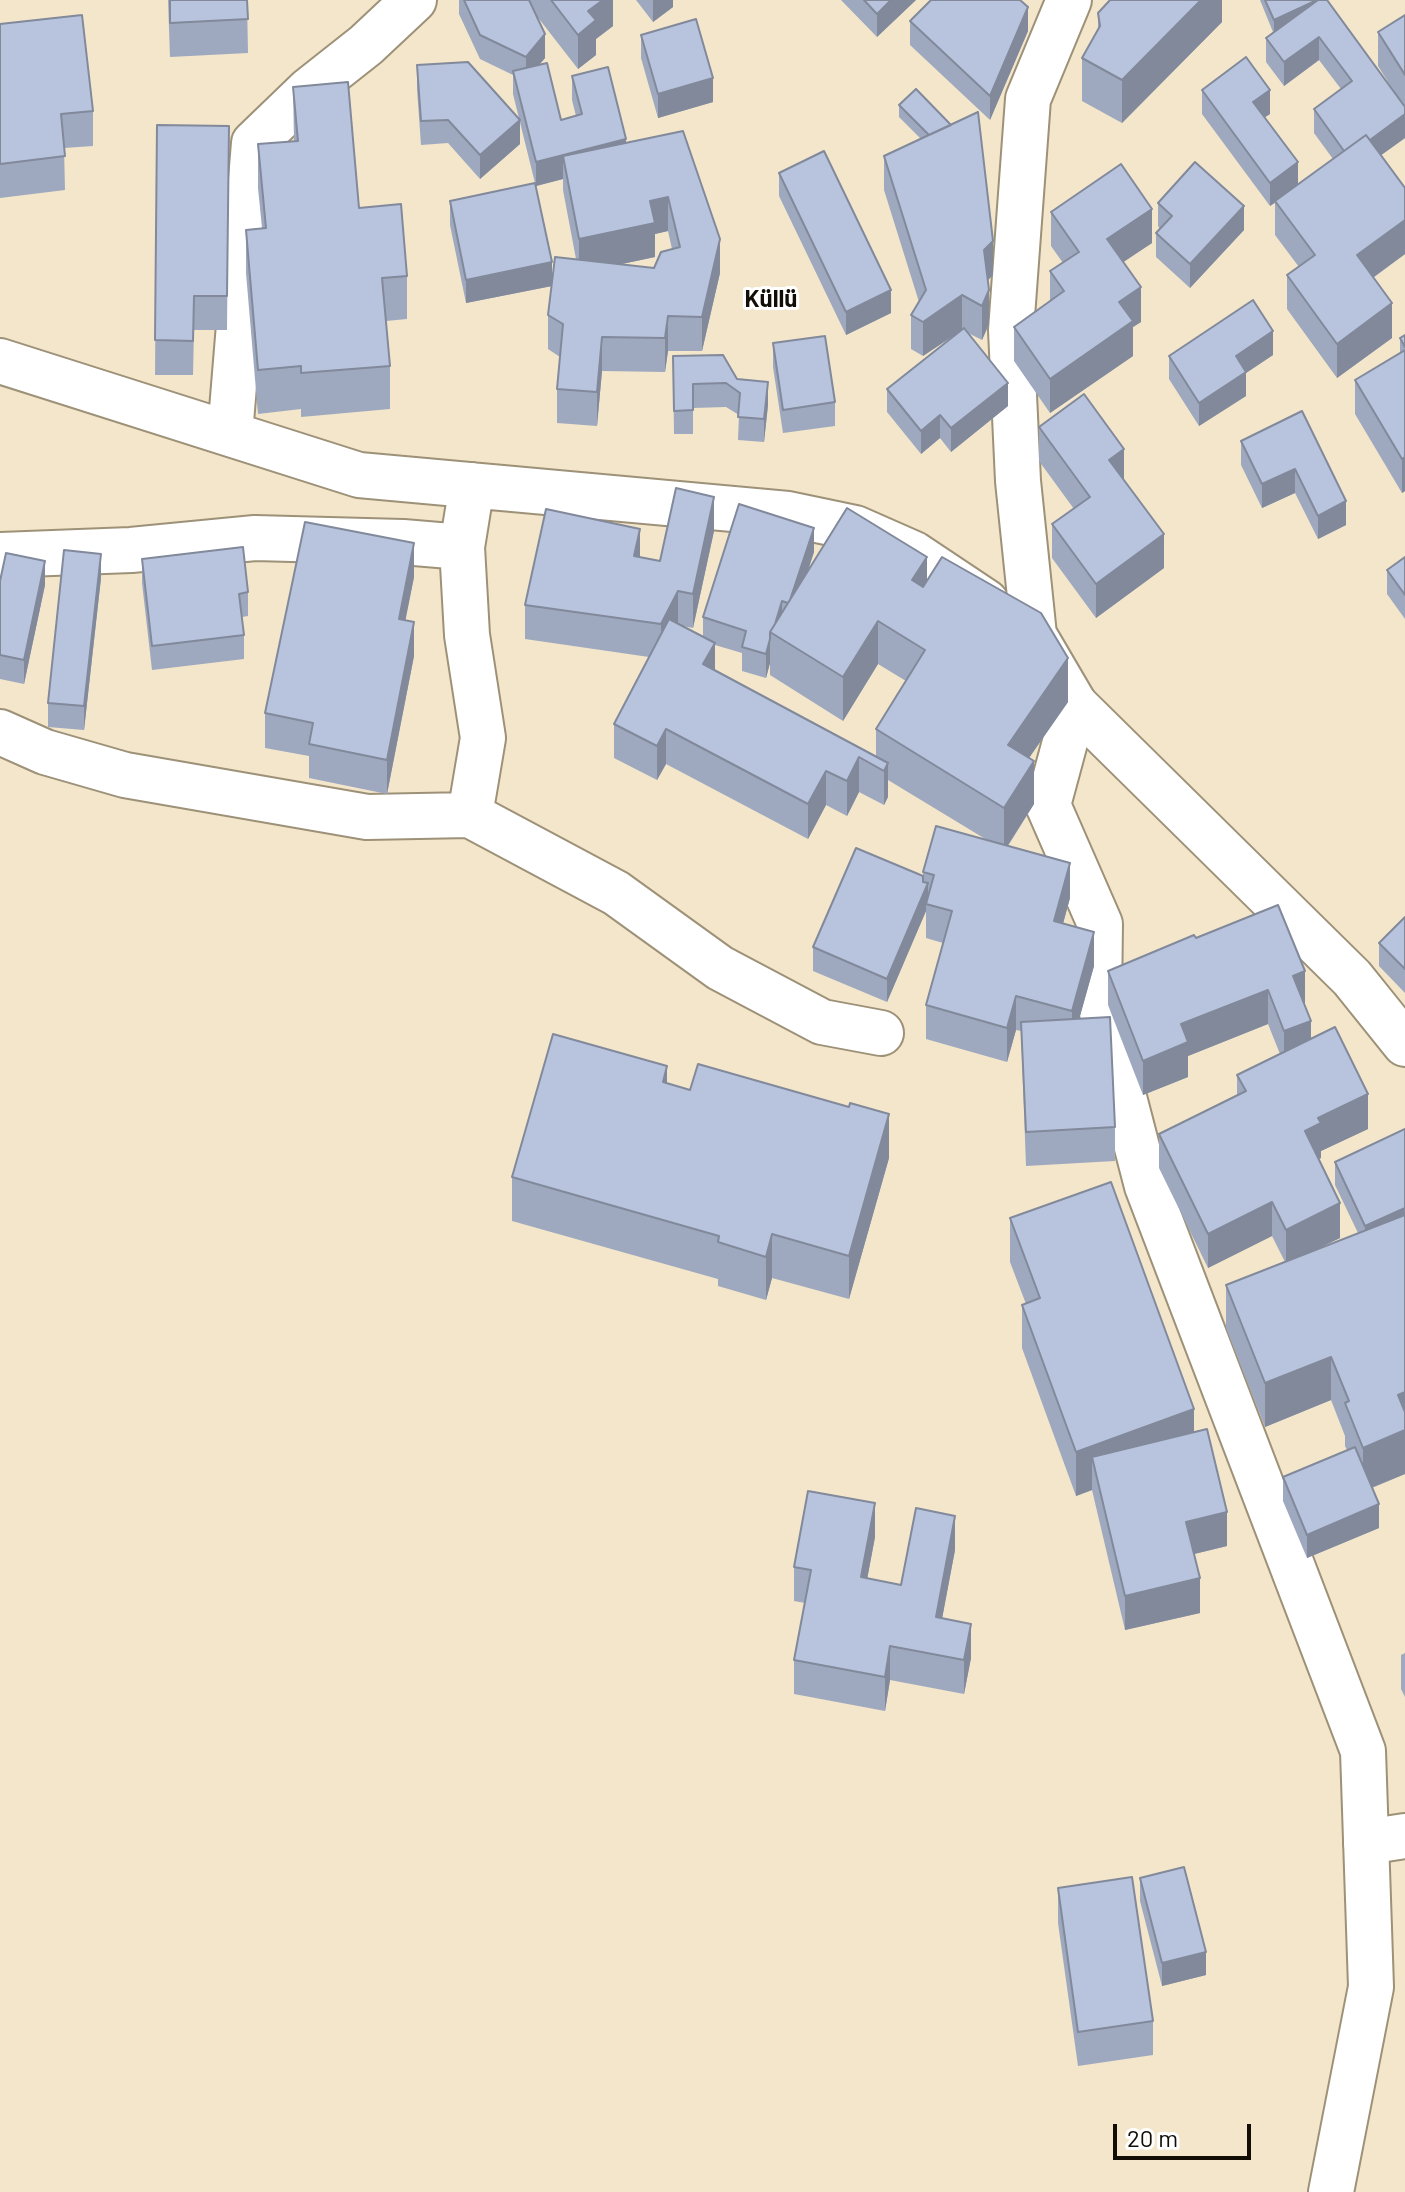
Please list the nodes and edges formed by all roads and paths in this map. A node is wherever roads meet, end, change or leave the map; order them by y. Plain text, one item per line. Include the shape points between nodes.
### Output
1 (414, 0) edge
2 (1069, 0) edge
3 (0, 361) edge
4 (230, 434) junction
5 (472, 485) junction
6 (462, 547) junction
7 (0, 555) edge
8 (1034, 635) junction
9 (1075, 705) junction
10 (0, 732) edge
11 (470, 815) junction
12 (881, 1033) dead end
13 (1405, 1044) edge
14 (1386, 1839) edge
15 (1331, 2192) edge

1 - 4 street via 254,143
2 - 8 street via 1028,99 1011,330 1018,481
3 - 4 street
4 - 5 street via 359,475
5 - 6 street
5 - 8 street via 788,514 855,528 914,554
6 - 7 street via 255,538
6 - 11 street via 467,635 483,738
8 - 9 street
9 - 13 street via 1352,978
9 - 14 street via 1048,805 1100,924 1099,1001 1147,1186 1363,1751
10 - 11 street via 45,752 125,775 367,817
11 - 12 street via 616,893 720,968 822,1022
14 - 15 street via 1371,1987

